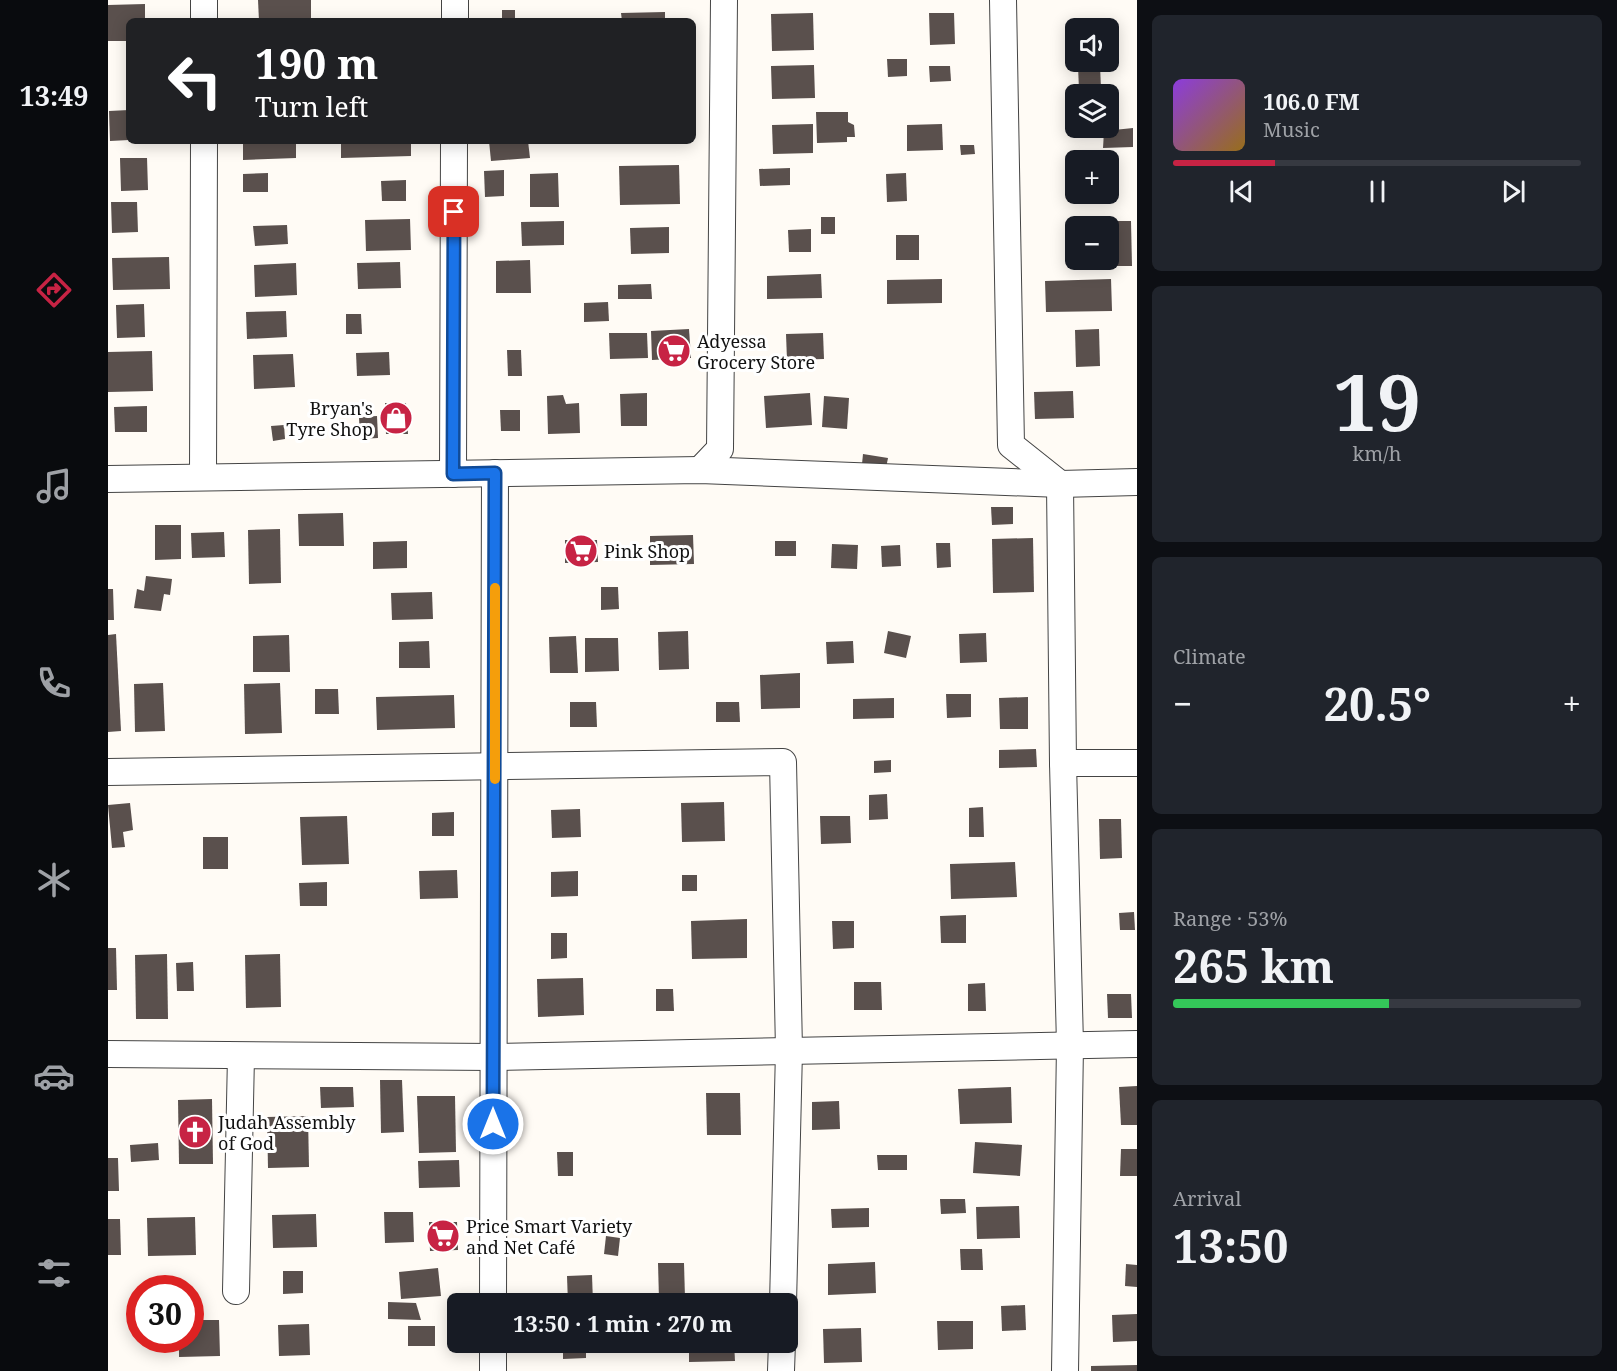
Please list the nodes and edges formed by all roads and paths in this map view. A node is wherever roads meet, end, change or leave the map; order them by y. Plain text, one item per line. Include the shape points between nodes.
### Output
1 (204, 0) edge
2 (455, 0) edge
3 (724, 0) edge
4 (1003, 0) edge
5 (204, 18) edge
6 (455, 18) edge
7 (204, 144) edge
8 (454, 144) edge
9 (700, 470) junction
10 (495, 473) junction
11 (453, 474) junction
12 (203, 477) junction
13 (108, 479) edge
14 (1137, 482) edge
15 (1060, 484) junction
16 (1137, 763) edge
17 (1063, 764) junction
18 (495, 765) junction
19 (108, 772) edge
20 (1137, 1044) edge
21 (1070, 1045) junction
22 (789, 1050) junction
23 (108, 1054) edge
24 (241, 1056) junction
25 (494, 1057) junction
26 (236, 1291) dead end
27 (493, 1293) edge
28 (783, 1293) edge
29 (493, 1353) edge
30 (782, 1353) edge
31 (493, 1371) edge
32 (781, 1371) edge
33 (1065, 1371) edge

1 - 5 street
2 - 6 street
3 - 9 street via 720,449
4 - 15 street via 1011,445
7 - 12 street
8 - 11 street
9 - 10 street
9 - 15 street
10 - 11 street
10 - 18 street
11 - 12 street
12 - 13 street
14 - 15 street
15 - 17 street
16 - 17 street
17 - 21 street
18 - 19 street
18 - 22 street via 783,762
18 - 25 street
20 - 21 street
21 - 22 street
21 - 33 street
22 - 25 street
22 - 28 street
23 - 24 street
24 - 25 street
24 - 26 street
25 - 27 street
29 - 31 street
30 - 32 street

